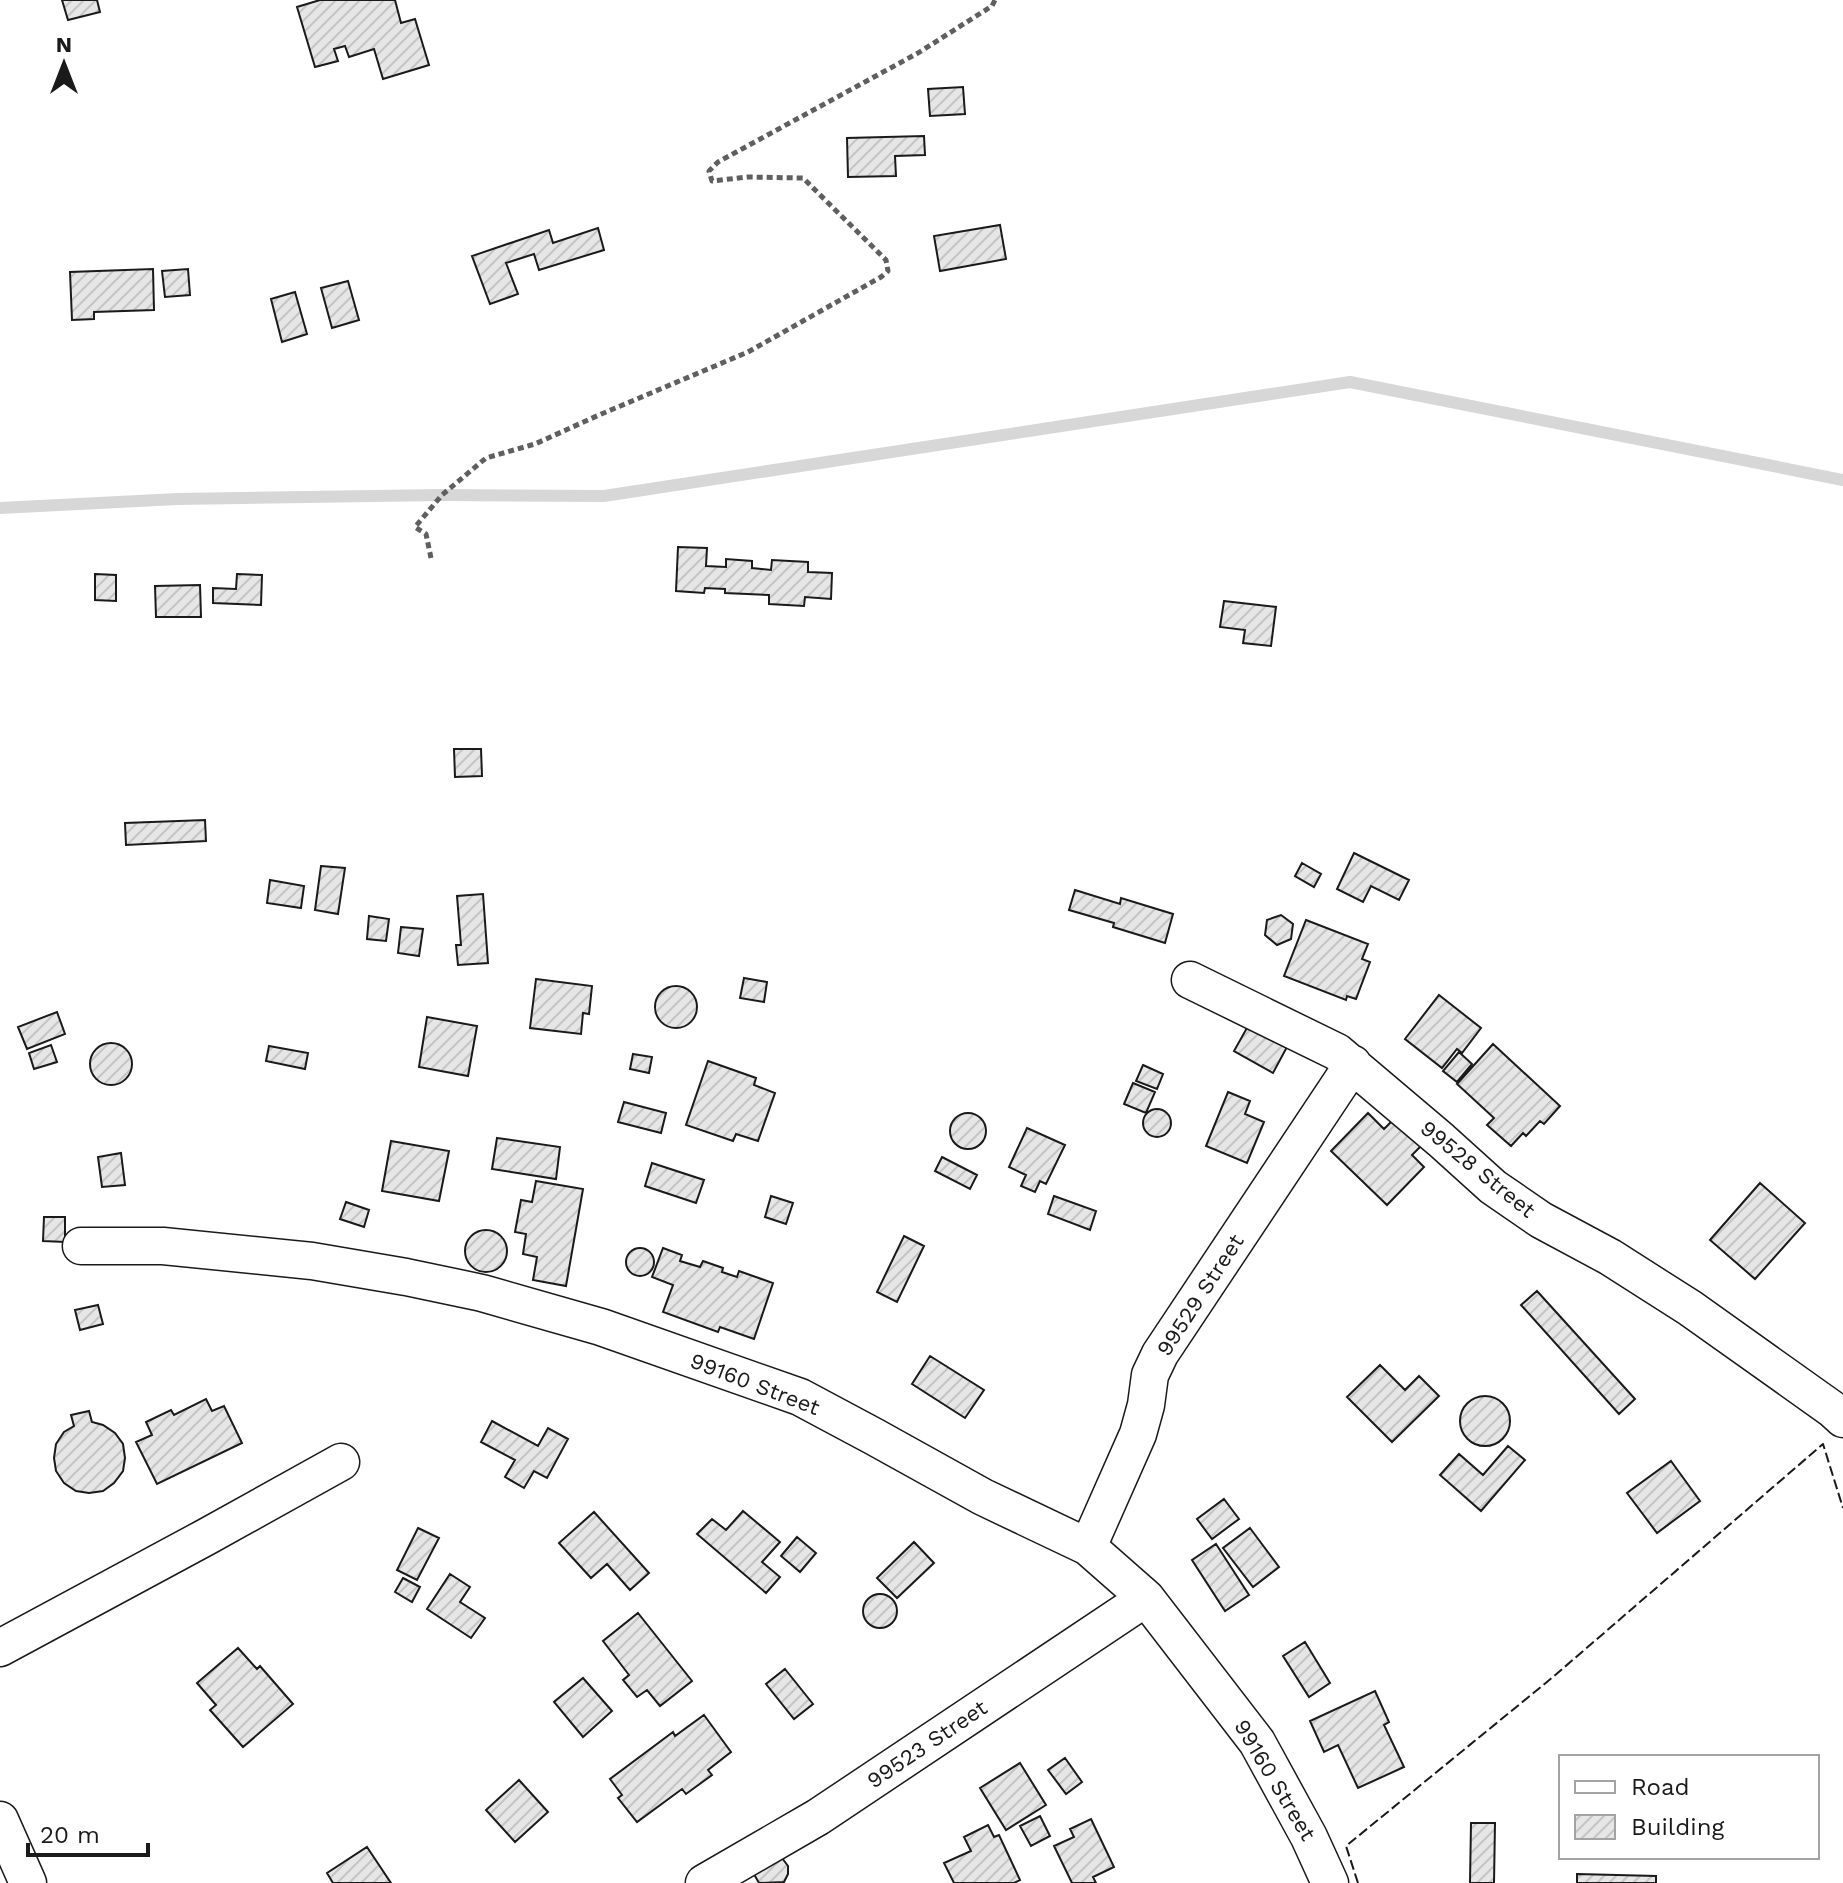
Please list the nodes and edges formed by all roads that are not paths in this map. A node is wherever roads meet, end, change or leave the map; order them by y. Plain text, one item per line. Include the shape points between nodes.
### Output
1 (1190, 980) dead end
2 (1353, 1064) junction
3 (81, 1246) dead end
4 (1843, 1419) edge
5 (341, 1462) dead end
6 (1088, 1547) junction
7 (1146, 1598) junction
8 (0, 1648) edge
9 (0, 1820) edge
10 (28, 1883) edge
11 (704, 1883) edge
12 (1330, 1883) edge

1 - 2 street, 99528 Street
2 - 4 street, 99528 Street via 1493,1187 1690,1308
2 - 6 street, 99529 Street via 1160,1354 1150,1375 1138,1434
3 - 6 street, 99160 Street via 163,1246 312,1261 482,1293 601,1327 800,1397 983,1497
5 - 8 street
6 - 7 street, 99160 Street
7 - 11 street, 99523 Street via 818,1817
7 - 12 street, 99160 Street via 1257,1742
9 - 10 street

